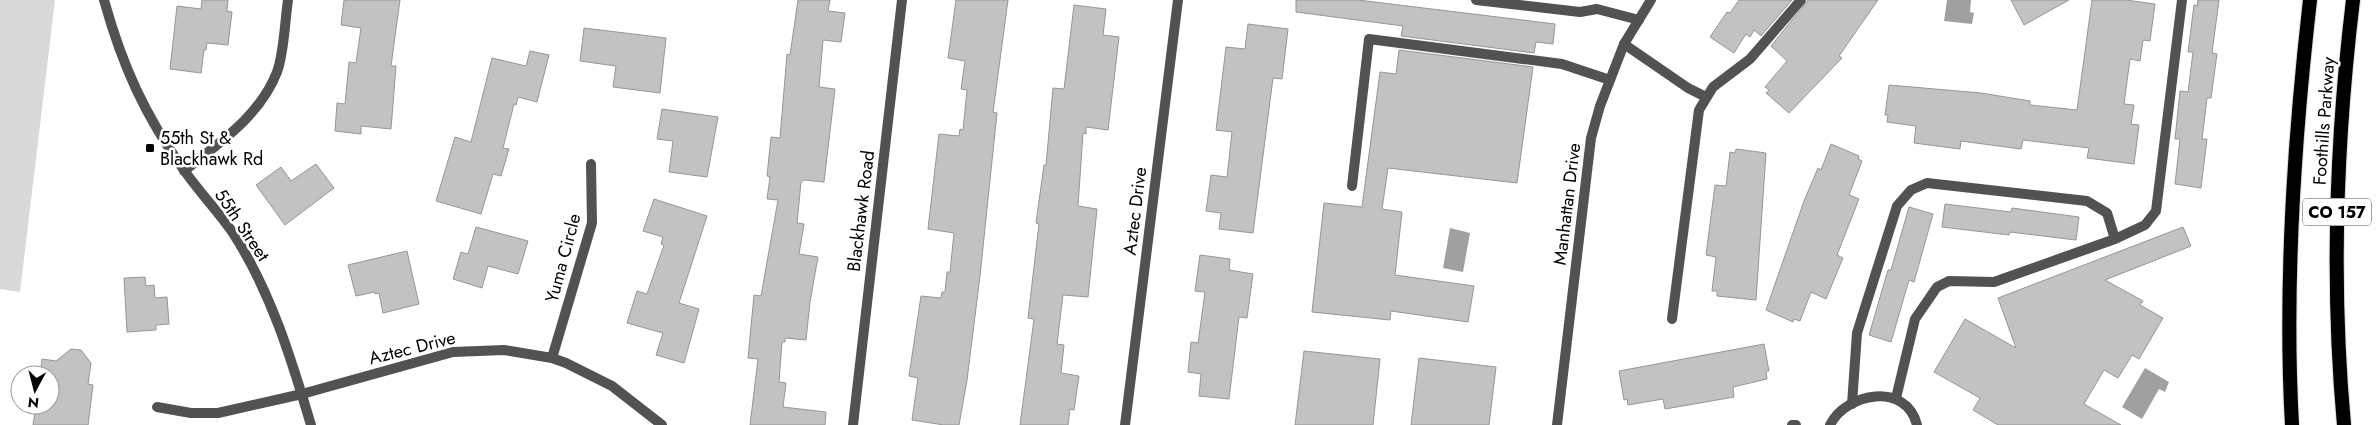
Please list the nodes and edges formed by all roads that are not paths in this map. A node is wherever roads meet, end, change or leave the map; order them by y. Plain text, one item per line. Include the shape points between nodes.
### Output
1 (104, 0) edge
2 (288, 0) edge
3 (902, 0) edge
4 (1178, 0) edge
5 (1476, 0) edge
6 (1651, 0) edge
7 (1801, 0) edge
8 (2182, 0) edge
9 (2310, 0) edge
10 (2353, 0) edge
11 (1639, 20) junction
12 (1624, 44) junction
13 (1610, 80) junction
14 (1706, 97) junction
15 (591, 164) dead end
16 (184, 171) junction
17 (1352, 186) dead end
18 (2115, 239) junction
19 (1672, 319) dead end
20 (552, 358) junction
21 (302, 394) junction
22 (1896, 398) junction
23 (1852, 404) junction
24 (157, 407) dead end
25 (304, 425) edge
26 (311, 425) edge
27 (662, 425) edge
28 (853, 425) edge
29 (1125, 425) edge
30 (1557, 425) edge
31 (1792, 425) edge
32 (1796, 425) edge
33 (1830, 425) edge
34 (1917, 425) edge
35 (2292, 425) edge
36 (2344, 425) edge

1 - 16 street, 55th Street via 125,68 159,133
2 - 16 street via 278,70 262,102 245,121
3 - 28 street, Blackhawk Road
4 - 29 street, Aztec Drive
5 - 11 street via 1580,12 1597,9
6 - 11 street, Manhattan Drive
7 - 14 street via 1750,60 1713,87
8 - 18 street via 2156,212 2145,225
9 - 35 highway, Foothills Parkway / CO 157 via 2298,113 2291,271
10 - 36 highway, Foothills Parkway / CO 157 via 2343,98 2336,232 2336,306
11 - 12 street, Manhattan Drive
12 - 13 street, Manhattan Drive
12 - 14 street
13 - 17 street via 1562,64 1369,39
13 - 30 street, Manhattan Drive via 1591,138
14 - 19 street via 1699,110
15 - 20 street, Yuma Circle via 592,223
16 - 21 street, 55th Street via 232,233 256,275 277,320
18 - 22 street via 1994,282 1949,282 1937,287 1915,319
18 - 23 street via 2107,213 2087,201 1927,183 1911,190 1897,206 1857,333
20 - 21 street, Aztec Drive via 504,350 453,352
20 - 27 street, Aztec Drive via 612,386
21 - 24 street, Aztec Drive via 218,413 191,413
21 - 25 street, 55th Street
21 - 26 street, 55th Street
22 - 23 street via 1869,397
22 - 34 street via 1905,403
23 - 33 street via 1836,413
31 - 32 street

